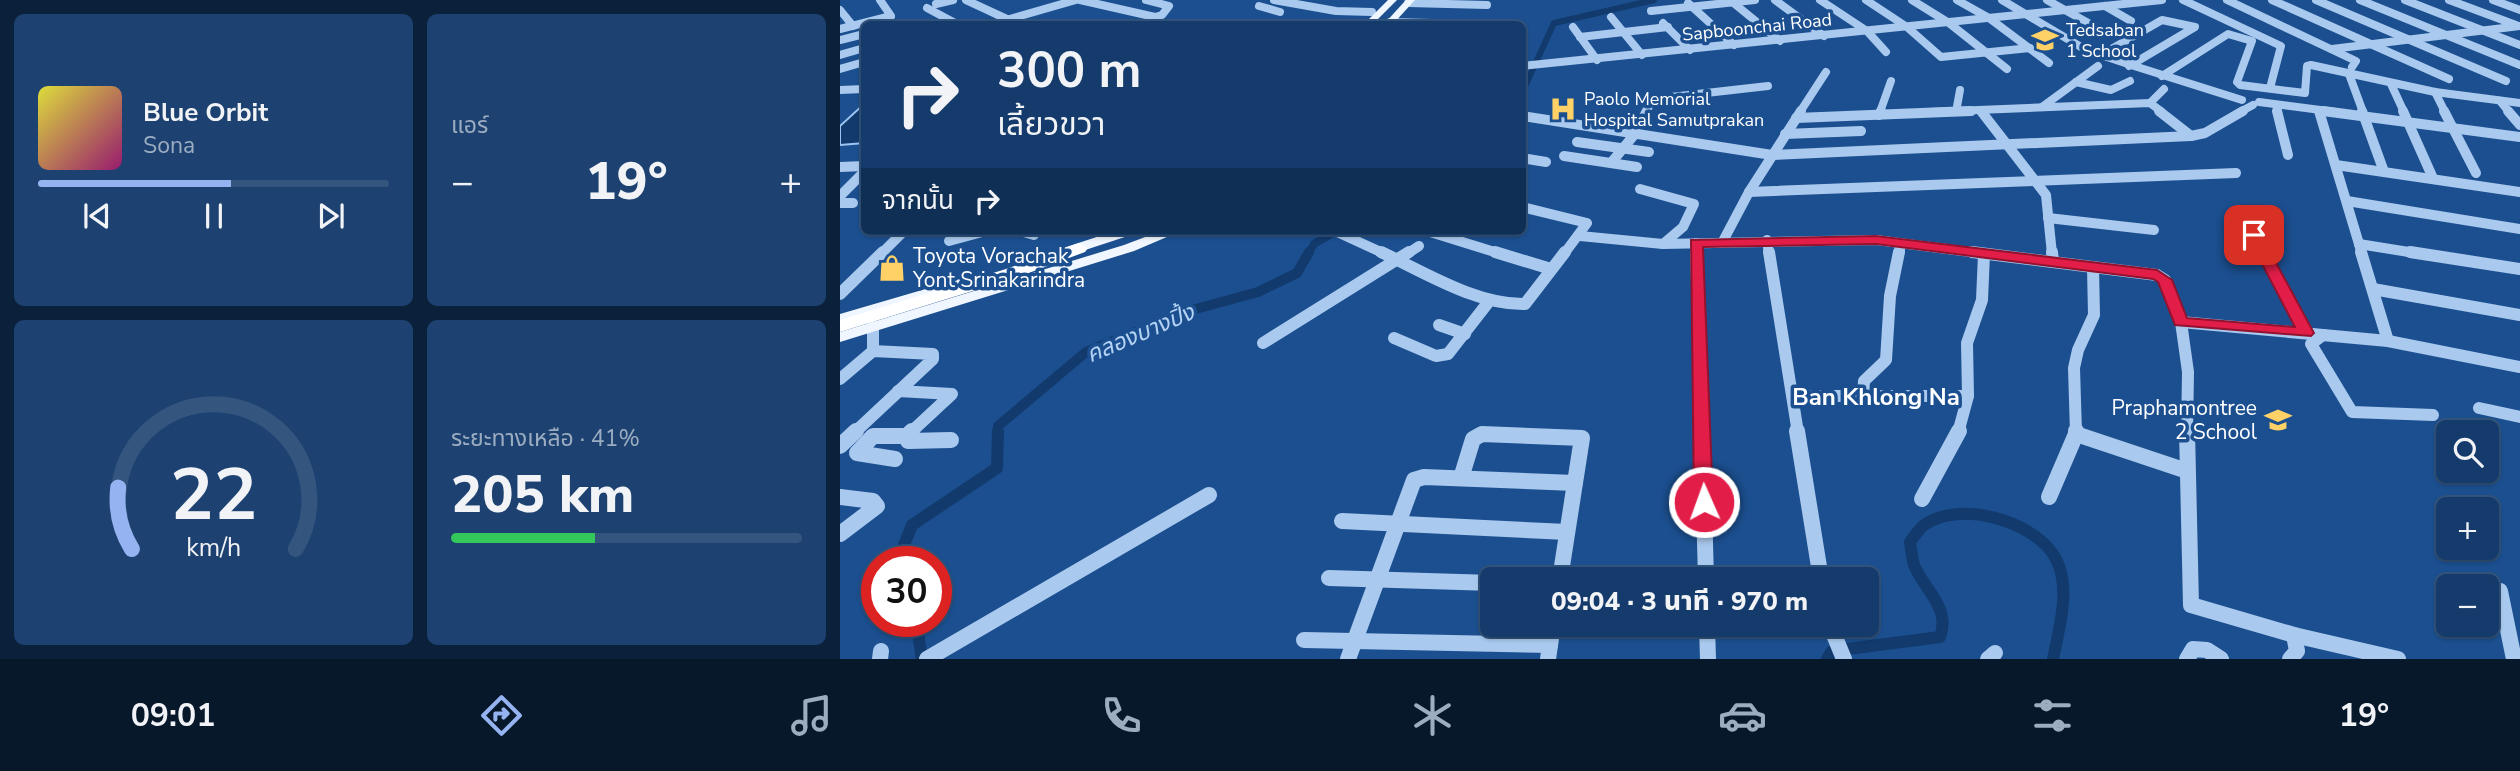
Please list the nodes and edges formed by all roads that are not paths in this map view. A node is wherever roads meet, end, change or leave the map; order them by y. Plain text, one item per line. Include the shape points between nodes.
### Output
1 (880, 0) edge
2 (953, 0) edge
3 (966, 0) edge
4 (1078, 0) edge
5 (1146, 0) edge
6 (1274, 0) edge
7 (1384, 0) edge
8 (1393, 0) edge
9 (1686, 0) edge
10 (1755, 0) edge
11 (1775, 0) edge
12 (1820, 0) edge
13 (1866, 0) edge
14 (1912, 0) edge
15 (1957, 0) edge
16 (2002, 0) edge
17 (2046, 0) edge
18 (2092, 0) edge
19 (2162, 0) edge
20 (2183, 0) edge
21 (2227, 0) edge
22 (2272, 0) edge
23 (2316, 0) edge
24 (2360, 0) edge
25 (2405, 0) edge
26 (2449, 0) edge
27 (2493, 0) edge
28 (1407, 1) edge
29 (1731, 1) edge
30 (2140, 1) edge
31 (1032, 2) dead end
32 (1449, 2) edge
33 (1487, 2) edge
34 (936, 4) dead end
35 (1259, 6) dead end
36 (1693, 6) junction
37 (2105, 6) junction
38 (927, 8) dead end
39 (1047, 8) junction
40 (2153, 8) dead end
41 (840, 10) edge
42 (2066, 10) junction
43 (2520, 10) edge
44 (1280, 12) dead end
45 (1372, 12) junction
46 (2164, 13) dead end
47 (1067, 14) dead end
48 (2030, 14) junction
49 (1611, 17) dead end
50 (1989, 18) junction
51 (2175, 19) dead end
52 (1009, 20) junction
53 (1477, 20) edge
54 (872, 21) edge
55 (948, 21) edge
56 (1001, 21) edge
57 (1364, 21) edge
58 (1371, 21) edge
59 (1389, 21) edge
60 (1433, 21) edge
61 (2131, 21) dead end
62 (1949, 23) junction
63 (861, 24) edge
64 (853, 26) junction
65 (2283, 26) junction
66 (2520, 26) edge
67 (1573, 27) dead end
68 (1668, 27) junction
69 (1907, 27) junction
70 (840, 29) edge
71 (2483, 30) junction
72 (1867, 31) junction
73 (2246, 31) junction
74 (1624, 32) junction
75 (861, 35) edge
76 (2445, 35) junction
77 (1824, 36) junction
78 (1580, 37) junction
79 (2106, 38) joint
80 (2408, 39) junction
81 (840, 40) edge
82 (1780, 41) junction
83 (2371, 44) junction
84 (2118, 45) junction
85 (2520, 45) edge
86 (1734, 46) junction
87 (2081, 47) dead end
88 (2029, 48) junction
89 (861, 49) edge
90 (2332, 49) junction
91 (1690, 50) junction
92 (1886, 52) dead end
93 (1985, 53) junction
94 (1938, 54) joint
95 (840, 55) edge
96 (1642, 55) junction
97 (1597, 60) junction
98 (861, 63) edge
99 (2049, 63) dead end
100 (2520, 65) edge
101 (1526, 66) edge
102 (1541, 66) joint
103 (2098, 66) dead end
104 (2129, 66) junction
105 (840, 69) edge
106 (2007, 69) dead end
107 (2350, 70) junction
108 (1826, 72) dead end
109 (2162, 76) junction
110 (2449, 79) dead end
111 (1891, 81) dead end
112 (2130, 81) dead end
113 (2506, 81) dead end
114 (2076, 82) junction
115 (2391, 84) junction
116 (1768, 86) dead end
117 (2260, 88) junction
118 (2270, 88) dead end
119 (861, 89) edge
120 (2164, 89) dead end
121 (840, 90) edge
122 (1960, 90) dead end
123 (2435, 92) junction
124 (2500, 101) junction
125 (2250, 102) junction
126 (2150, 103) junction
127 (2520, 103) edge
128 (2276, 105) junction
129 (2042, 107) junction
130 (2319, 110) junction
131 (1981, 111) junction
132 (1956, 112) junction
133 (1879, 115) junction
134 (2363, 116) junction
135 (1526, 117) edge
136 (1796, 118) junction
137 (2407, 122) junction
138 (2520, 125) edge
139 (2453, 128) junction
140 (1861, 131) dead end
141 (1785, 134) junction
142 (1634, 135) junction
143 (2191, 136) junction
144 (2520, 137) edge
145 (1577, 142) dead end
146 (2008, 145) junction
147 (1623, 148) junction
148 (1648, 152) dead end
149 (1772, 155) junction
150 (2288, 155) dead end
151 (1564, 156) dead end
152 (1526, 159) edge
153 (1546, 162) dead end
154 (1611, 163) junction
155 (2336, 165) junction
156 (861, 166) edge
157 (840, 167) edge
158 (1637, 167) dead end
159 (2383, 170) dead end
160 (2236, 173) dead end
161 (2476, 173) dead end
162 (861, 175) edge
163 (2432, 176) dead end
164 (2036, 180) junction
165 (861, 183) edge
166 (852, 184) junction
167 (1640, 189) dead end
168 (1749, 192) junction
169 (2520, 192) edge
170 (840, 196) edge
171 (2347, 201) junction
172 (840, 203) edge
173 (853, 203) dead end
174 (1526, 208) edge
175 (2048, 218) junction
176 (2247, 223) dead end
177 (2520, 229) edge
178 (2154, 230) dead end
179 (900, 235) edge
180 (971, 235) edge
181 (1107, 235) edge
182 (1163, 235) edge
183 (1346, 235) edge
184 (1440, 235) edge
185 (1580, 236) junction
186 (1767, 240) junction
187 (949, 241) dead end
188 (1696, 243) junction
189 (1722, 243) junction
190 (1901, 243) junction
191 (1663, 244) junction
192 (2359, 244) junction
193 (1419, 246) dead end
194 (1079, 248) junction
195 (1984, 254) junction
196 (1399, 259) junction
197 (2053, 262) junction
198 (2093, 268) junction
199 (2520, 269) edge
200 (1551, 270) junction
201 (2373, 289) junction
202 (840, 294) edge
203 (1490, 300) junction
204 (891, 310) joint
205 (2520, 315) edge
206 (840, 319) edge
207 (2181, 322) junction
208 (1439, 325) dead end
209 (840, 326) edge
210 (873, 327) junction
211 (2306, 333) junction
212 (1465, 334) junction
213 (2323, 335) junction
214 (840, 337) edge
215 (1394, 338) dead end
216 (2388, 341) junction
217 (1263, 343) dead end
218 (873, 351) junction
219 (2520, 366) edge
220 (840, 379) edge
221 (898, 391) junction
222 (1793, 396) junction
223 (1863, 396) junction
224 (1968, 396) junction
225 (2479, 408) dead end
226 (2433, 415) dead end
227 (2520, 416) edge
228 (2076, 434) junction
229 (907, 436) junction
230 (951, 440) dead end
231 (840, 446) edge
232 (895, 459) dead end
233 (2187, 471) junction
234 (1461, 478) junction
235 (1575, 483) junction
236 (1209, 495) dead end
237 (840, 497) edge
238 (2049, 497) dead end
239 (1922, 499) dead end
240 (1342, 521) dead end
241 (1395, 526) junction
242 (1567, 532) junction
243 (840, 534) edge
244 (1562, 567) edge
245 (1706, 567) edge
246 (1819, 567) edge
247 (1329, 578) dead end
248 (1377, 579) junction
249 (1480, 583) edge
250 (2500, 591) dead end
251 (2294, 635) junction
252 (1707, 637) edge
253 (1835, 637) edge
254 (1355, 639) junction
255 (1304, 640) dead end
256 (1549, 652) edge
257 (927, 659) edge
258 (1348, 659) edge
259 (1708, 659) edge
260 (1844, 659) edge
261 (2187, 659) edge
262 (2221, 659) edge
263 (2290, 659) edge
264 (2398, 659) edge
265 (2514, 659) edge

1 - 54 street via 891,16
2 - 34 street
3 - 52 street
4 - 5 street via 1162,16 1167,5
4 - 39 street
6 - 45 street
7 - 45 main road
8 - 58 main road
9 - 36 street
10 - 29 street
11 - 77 street
12 - 72 street
13 - 69 street
14 - 62 street
15 - 50 street
16 - 48 street
17 - 42 street
18 - 37 street
19 - 30 street, Sapboonchai Road
20 - 73 street
21 - 65 street
22 - 83 street
23 - 80 street
24 - 76 street
25 - 71 street
26 - 66 street
27 - 43 street
28 - 32 street
28 - 59 main road
29 - 36 street
29 - 82 street
30 - 37 street, Sapboonchai Road
30 - 40 street
31 - 39 street
32 - 33 street
32 - 60 street
33 - 53 street
35 - 44 street
36 - 68 street via 1649,9
36 - 86 street
37 - 42 street, Sapboonchai Road
37 - 61 street
38 - 55 street
39 - 47 street
39 - 52 street
41 - 64 street
42 - 48 street, Sapboonchai Road
42 - 79 street
45 - 57 main road
46 - 51 street
48 - 50 street, Sapboonchai Road
48 - 87 street
49 - 74 street
50 - 62 street, Sapboonchai Road
50 - 88 street
52 - 56 street
62 - 69 street, Sapboonchai Road
62 - 93 street
63 - 64 street
64 - 70 street
65 - 73 street
65 - 90 street
66 - 71 street
67 - 78 street
68 - 74 street
68 - 91 street
69 - 72 street, Sapboonchai Road
69 - 94 street
71 - 76 street
71 - 85 street
72 - 77 street, Sapboonchai Road
72 - 92 street
73 - 118 street via 2281,46
74 - 78 street
74 - 96 street
75 - 81 street
76 - 80 street
76 - 100 street
77 - 82 street, Sapboonchai Road
78 - 97 street
79 - 84 street
80 - 83 street
80 - 113 street
82 - 86 street, Sapboonchai Road
83 - 90 street
83 - 110 street
84 - 104 street via 2101,57
84 - 104 street via 2162,20 2195,27
86 - 91 street, Sapboonchai Road
88 - 93 street
88 - 99 street
89 - 95 street
90 - 107 street via 2356,61
91 - 96 street, Sapboonchai Road
93 - 94 street via 1944,58
93 - 106 street
96 - 97 street, Sapboonchai Road
97 - 102 street, Sapboonchai Road
98 - 105 street
101 - 102 street, Sapboonchai Road
103 - 114 street
104 - 109 street
107 - 115 street
107 - 117 street via 2308,65 2305,93
107 - 134 street
108 - 136 street
109 - 117 street via 2228,34 2252,41 2237,83
109 - 125 street
111 - 133 street
112 - 114 street via 2111,90
114 - 129 street
115 - 123 street
115 - 137 street
116 - 142 street via 1653,99
117 - 125 street
119 - 121 street
120 - 126 street
122 - 132 street
123 - 124 street
123 - 139 street
124 - 127 street
124 - 138 street
125 - 128 street
125 - 143 street via 2205,133
126 - 129 street
126 - 143 street
128 - 130 street
128 - 150 street
129 - 131 street
130 - 134 street
130 - 155 street
131 - 132 street
131 - 146 street
132 - 133 street
133 - 136 street
134 - 137 street
134 - 159 street
135 - 142 street
136 - 141 street
137 - 139 street
137 - 163 street
139 - 144 street
139 - 161 street
140 - 141 street
141 - 149 street
142 - 147 street
142 - 149 street
143 - 146 street
145 - 147 street
146 - 149 street
146 - 164 street
147 - 148 street
147 - 154 street
149 - 168 street
151 - 154 street
152 - 153 street
154 - 158 street
155 - 169 street
155 - 171 street
156 - 157 street
160 - 164 street
162 - 166 street
164 - 168 street
164 - 175 street via 2048,200
165 - 166 street
166 - 170 street
167 - 191 street via 1694,204 1683,227
168 - 189 street
171 - 177 street
171 - 192 street
172 - 173 street
174 - 185 street via 1584,220 1587,223
175 - 178 street
175 - 197 street
176 - 211 street
179 - 202 street
180 - 187 street
181 - 194 main road
182 - 210 main road
183 - 196 street
184 - 200 street
185 - 191 street
185 - 200 street
186 - 189 street
186 - 190 street
186 - 222 street
188 - 189 street
188 - 191 street
188 - 245 street
190 - 195 street
190 - 223 street via 1885,360 1864,381
192 - 199 street
192 - 201 street
193 - 196 street
194 - 204 highway
194 - 206 main road
195 - 197 street
195 - 224 street via 1982,300 1966,343
196 - 203 street
196 - 217 street
197 - 198 street
198 - 207 street via 2161,276
198 - 228 street via 2094,315 2075,358
200 - 203 street via 1522,305
201 - 205 street
201 - 216 street
203 - 212 street
204 - 209 highway
207 - 211 street
207 - 233 street via 2188,372
208 - 212 street
210 - 214 main road
210 - 218 street
211 - 213 street
212 - 215 street via 1442,356
213 - 216 street
213 - 226 street via 2311,344 2350,410
216 - 219 street
218 - 220 street
218 - 221 street via 933,354
221 - 229 street via 952,394
221 - 231 street
222 - 223 street
222 - 246 street
223 - 224 street
224 - 239 street via 1954,443
225 - 227 street
228 - 233 street
228 - 238 street
229 - 230 street via 916,443
229 - 232 street via 873,436 857,453
233 - 251 street via 2191,605
234 - 235 street
234 - 235 street via 1472,439 1482,433 1578,435 1583,440
234 - 241 street via 1414,480
235 - 242 street
236 - 257 street
237 - 243 street via 873,501 877,506
240 - 241 street
241 - 242 street
241 - 248 street
242 - 244 street
247 - 248 street
248 - 249 street
248 - 254 street
250 - 265 street
251 - 263 street via 2297,651
251 - 264 street
252 - 259 street
253 - 260 street
254 - 255 street
254 - 256 street
254 - 258 street
261 - 262 street via 2193,649 2200,648

